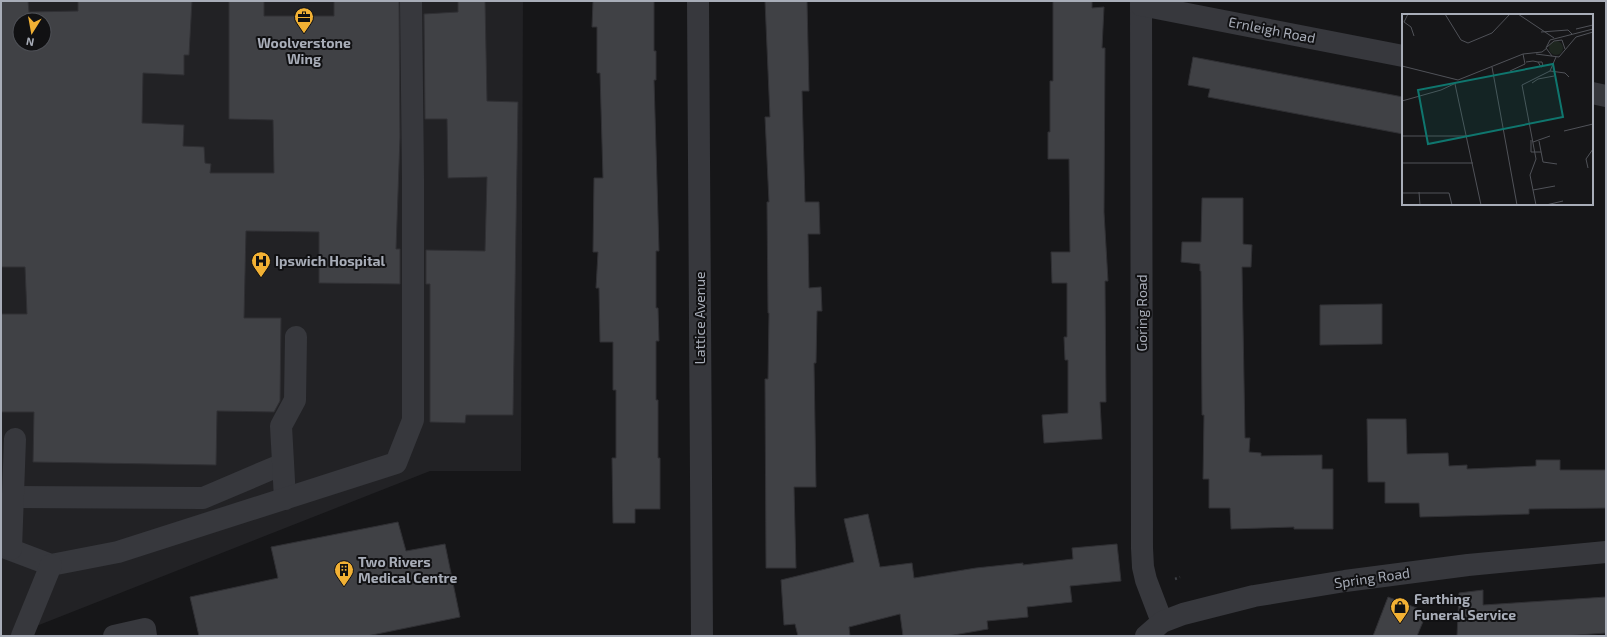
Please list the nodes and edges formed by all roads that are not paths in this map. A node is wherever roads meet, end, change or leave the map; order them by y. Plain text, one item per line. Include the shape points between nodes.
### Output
1 (411, 1) edge
2 (698, 1) edge
3 (1141, 3) edge
4 (1402, 56) edge
5 (1593, 93) edge
6 (1606, 96) edge
7 (296, 337) dead end
8 (15, 439) dead end
9 (283, 464) junction
10 (13, 497) junction
11 (285, 499) junction
12 (6, 548) edge
13 (1606, 552) edge
14 (51, 565) junction
15 (1154, 629) edge
16 (22, 636) edge
17 (114, 636) edge
18 (146, 636) edge
19 (702, 636) edge

1 - 11 street via 414,179 413,420 396,462
2 - 19 street, Lattice Avenue
3 - 4 street, Ernleigh Road
3 - 15 street, Goring Road via 1142,548
5 - 6 street
7 - 9 street via 295,400 281,426
8 - 10 street
9 - 10 street via 203,498
9 - 11 street
10 - 12 street
11 - 14 street via 118,552
12 - 14 street
13 - 15 street, Spring Road via 1468,565 1254,596 1183,614
14 - 16 street
17 - 18 street via 145,629

